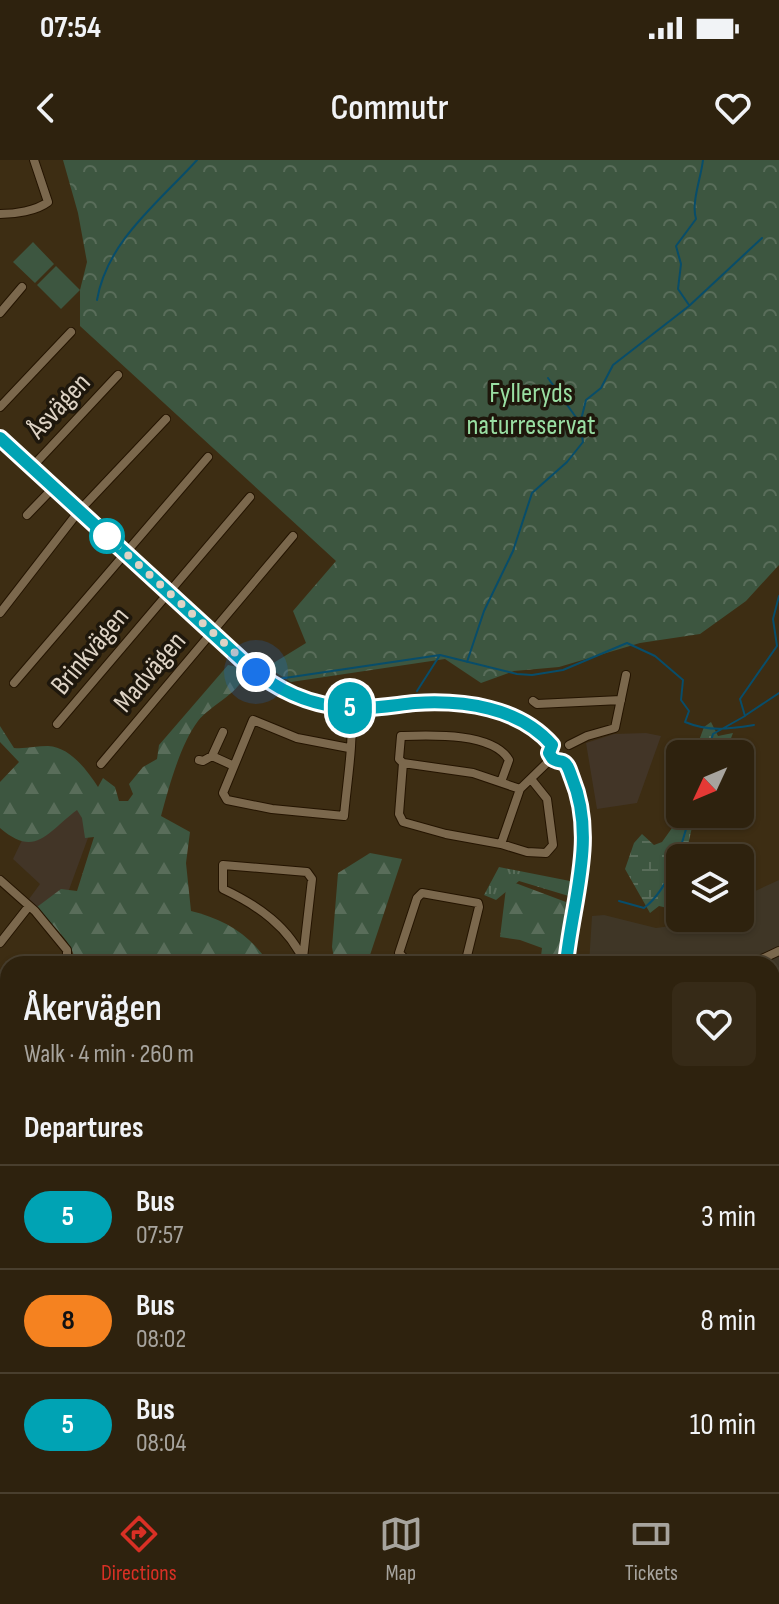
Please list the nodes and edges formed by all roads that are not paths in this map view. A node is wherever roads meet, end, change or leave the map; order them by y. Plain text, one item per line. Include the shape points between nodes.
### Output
1 (34, 160) edge
2 (0, 214) edge
3 (22, 287) dead end
4 (0, 313) edge
5 (71, 332) dead end
6 (118, 375) dead end
7 (0, 407) edge
8 (166, 419) dead end
9 (0, 438) edge
10 (208, 457) dead end
11 (32, 467) junction
12 (54, 487) junction
13 (250, 497) dead end
14 (79, 511) junction
15 (27, 515) dead end
16 (293, 536) dead end
17 (124, 552) junction
18 (168, 593) junction
19 (0, 613) edge
20 (213, 632) junction
21 (626, 675) dead end
22 (14, 683) dead end
23 (621, 700) junction
24 (533, 701) dead end
25 (351, 708) junction
26 (57, 724) dead end
27 (223, 732) dead end
28 (552, 745) junction
29 (569, 745) junction
30 (349, 748) junction
31 (212, 756) junction
32 (552, 758) junction
33 (199, 760) dead end
34 (564, 762) junction
35 (403, 763) junction
36 (101, 764) dead end
37 (234, 766) junction
38 (531, 779) junction
39 (501, 782) junction
40 (520, 789) junction
41 (501, 844) junction
42 (0, 880) edge
43 (29, 906) junction
44 (0, 943) edge
45 (68, 956) edge
46 (301, 956) edge
47 (304, 956) edge
48 (402, 956) edge
49 (467, 956) edge
50 (567, 956) edge

1 - 2 street via 48,202
3 - 4 street
5 - 7 street
6 - 11 street, Åsvägen
8 - 14 street
9 - 11 street
10 - 17 street
11 - 12 street
12 - 14 street
12 - 15 street
13 - 18 street, Brinkvägen
14 - 17 street
14 - 19 street
16 - 20 street, Madvägen
17 - 18 street
17 - 22 street
18 - 20 street
18 - 26 street, Brinkvägen
20 - 25 street via 285,692
20 - 36 street, Madvägen
21 - 23 street
23 - 24 street
23 - 29 street via 615,728
25 - 28 street via 476,705 524,723
25 - 30 street
27 - 31 street
28 - 29 street
28 - 32 street
29 - 34 street via 570,756
30 - 37 street via 297,738 253,720
30 - 37 street via 344,816 227,800 223,793
31 - 33 street
31 - 37 street
32 - 34 street
32 - 38 street
34 - 50 street via 584,823
35 - 39 street
35 - 39 street via 401,736 472,740 507,755
35 - 41 street via 403,822
38 - 40 street
38 - 41 street via 547,799 553,845 538,853
39 - 40 street
40 - 41 street
42 - 43 street
43 - 44 street
43 - 45 street
46 - 47 street via 267,915 223,889 223,865 309,874
48 - 49 street via 422,893 478,903

